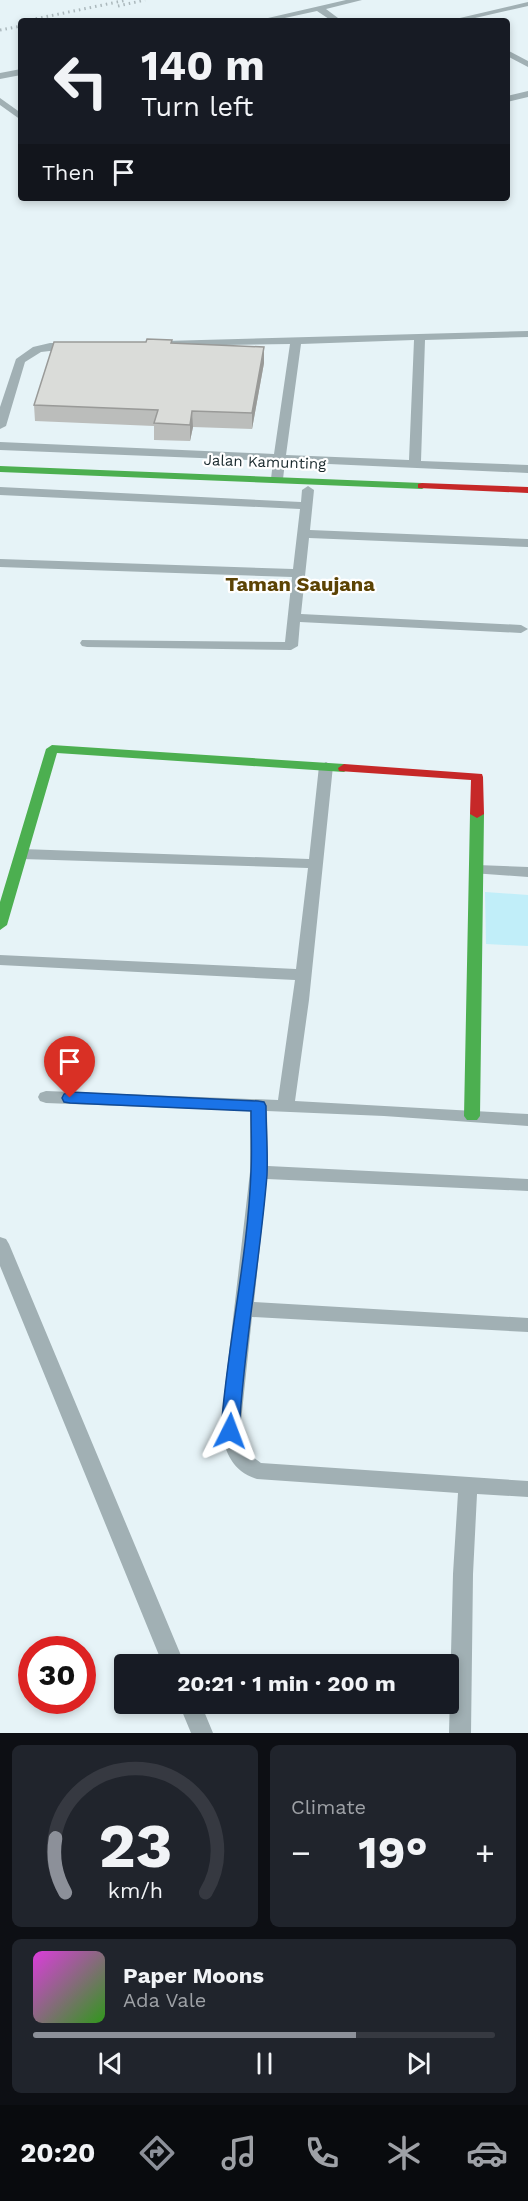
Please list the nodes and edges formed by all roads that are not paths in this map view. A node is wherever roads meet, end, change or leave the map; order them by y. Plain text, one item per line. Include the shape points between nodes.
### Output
1 (358, 0) edge
2 (504, 0) edge
3 (528, 4) edge
4 (516, 6) junction
5 (318, 8) junction
6 (273, 18) edge
7 (333, 18) edge
8 (464, 18) edge
9 (510, 55) edge
10 (528, 64) edge
11 (18, 73) edge
12 (0, 76) edge
13 (528, 94) edge
14 (510, 98) edge
15 (0, 101) edge
16 (18, 115) edge
17 (528, 334) edge
18 (420, 338) junction
19 (296, 340) junction
20 (154, 344) edge
21 (84, 346) edge
22 (0, 385) edge
23 (13, 385) junction
24 (0, 426) edge
25 (0, 446) edge
26 (281, 458) junction
27 (415, 464) junction
28 (0, 469) edge
29 (528, 469) edge
30 (0, 478) edge
31 (277, 479) junction
32 (308, 490) junction
33 (528, 490) edge
34 (0, 492) edge
35 (528, 499) edge
36 (306, 506) junction
37 (305, 534) junction
38 (528, 543) edge
39 (0, 562) edge
40 (300, 573) junction
41 (295, 618) junction
42 (521, 629) dead end
43 (87, 643) dead end
44 (326, 766) junction
45 (22, 854) junction
46 (315, 864) junction
47 (477, 870) junction
48 (528, 872) edge
49 (0, 925) edge
50 (0, 960) edge
51 (303, 975) junction
52 (46, 1097) dead end
53 (258, 1106) junction
54 (286, 1106) junction
55 (472, 1116) junction
56 (528, 1120) edge
57 (259, 1172) junction
58 (528, 1185) edge
59 (0, 1244) edge
60 (243, 1310) junction
61 (528, 1325) edge
62 (468, 1485) junction
63 (528, 1489) edge
64 (169, 1654) edge
65 (194, 1714) edge
66 (202, 1733) edge
67 (460, 1733) edge

1 - 5 street
2 - 4 street
3 - 4 street
4 - 8 street
5 - 6 street
5 - 7 street
9 - 10 street
11 - 12 street
13 - 14 street
15 - 16 street
17 - 18 street
18 - 19 street
18 - 27 street
19 - 20 street
19 - 26 street
21 - 23 street via 31,350 20,362
22 - 23 street
23 - 24 street
25 - 26 street
26 - 27 street
26 - 31 street
27 - 29 street
28 - 31 main road, Jalan Kamunting
30 - 32 main road, Jalan Kamunting
31 - 33 main road, Jalan Kamunting
32 - 35 main road, Jalan Kamunting
32 - 36 street
34 - 36 street
36 - 37 street
37 - 38 street
37 - 40 street
39 - 40 street
40 - 41 street
41 - 42 street
41 - 43 street via 291,646
44 - 45 main road via 52,749
44 - 46 street
44 - 47 main road via 477,777
45 - 46 street
45 - 49 main road
46 - 51 street
47 - 48 street
47 - 55 main road
50 - 51 street
51 - 54 street
52 - 53 street
53 - 54 street
53 - 57 street
54 - 55 street
55 - 56 street
57 - 58 street
57 - 60 street
59 - 64 street
60 - 61 street
60 - 62 street via 230,1431 237,1455 256,1471
62 - 63 street
62 - 67 street
65 - 66 street

